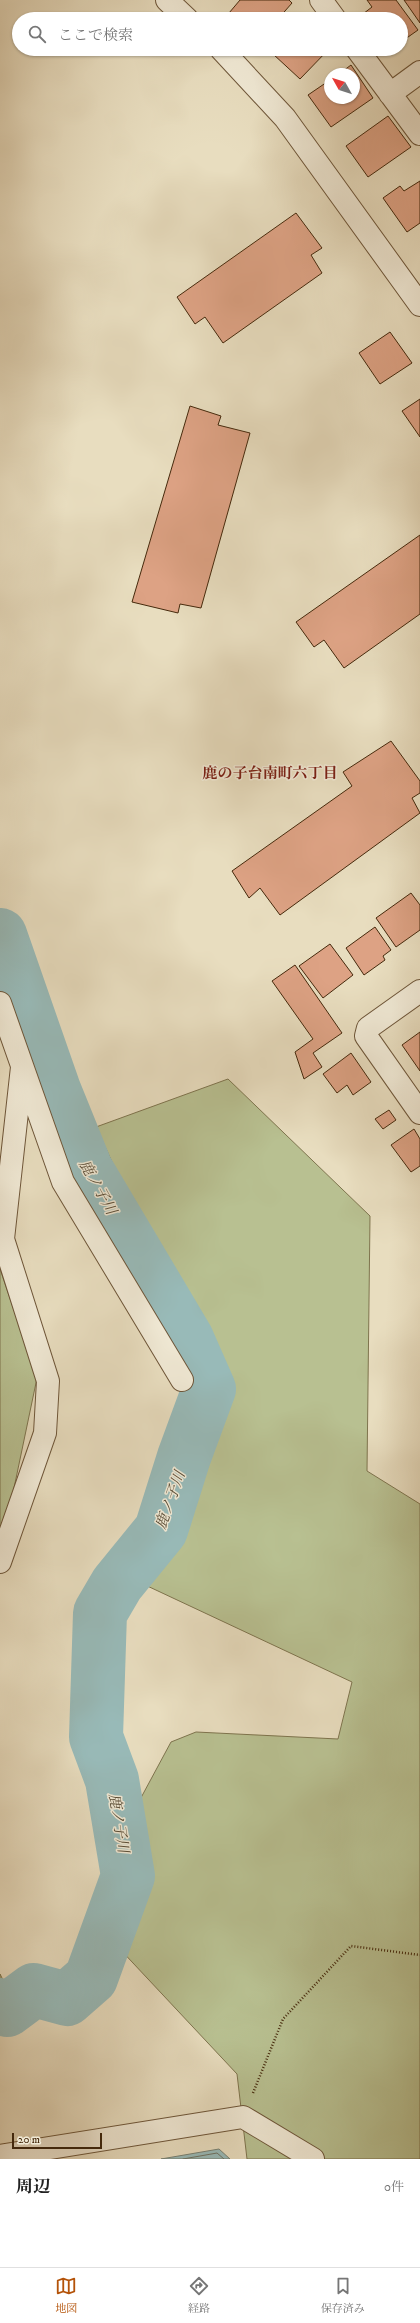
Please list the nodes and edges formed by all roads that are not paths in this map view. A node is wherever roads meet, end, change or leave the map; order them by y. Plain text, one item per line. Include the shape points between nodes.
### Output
1 (166, 0) edge
2 (321, 0) edge
3 (180, 12) edge
4 (330, 12) edge
5 (227, 56) edge
6 (362, 56) edge
7 (420, 72) edge
8 (390, 94) junction
9 (420, 134) edge
10 (420, 305) edge
11 (420, 991) edge
12 (0, 1003) edge
13 (22, 1067) junction
14 (420, 1113) edge
15 (182, 1380) dead end
16 (0, 1562) edge
17 (0, 2156) edge
18 (312, 2159) edge

1 - 3 street
2 - 4 street
5 - 10 street via 285,118
6 - 8 street
7 - 8 street
8 - 9 street
11 - 14 street via 368,1028 366,1036
12 - 13 street
13 - 15 street via 63,1182
13 - 16 street via 3,1239 48,1381 45,1433
17 - 18 street via 243,2117

